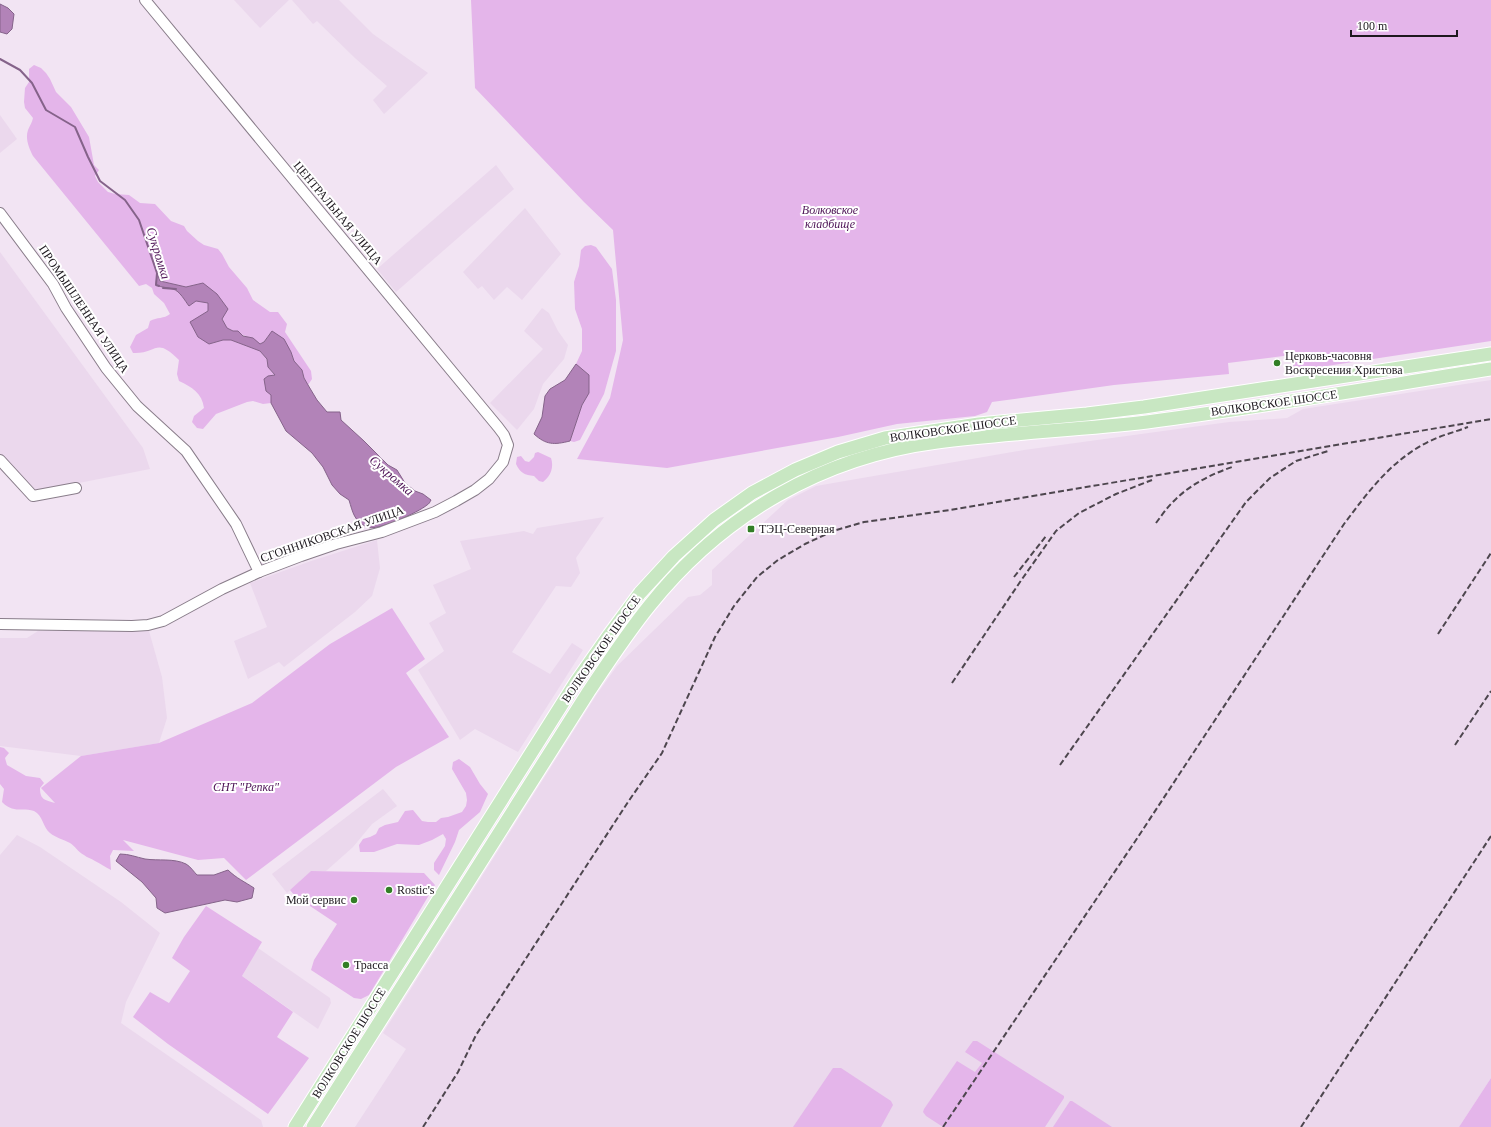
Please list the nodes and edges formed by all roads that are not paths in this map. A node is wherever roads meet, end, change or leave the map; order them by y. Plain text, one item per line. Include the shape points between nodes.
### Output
1 (145, 0) edge
2 (0, 213) edge
3 (1491, 354) edge
4 (1491, 369) edge
5 (508, 445) joint
6 (0, 460) edge
7 (76, 488) dead end
8 (259, 572) junction
9 (0, 624) edge
10 (296, 1127) edge
11 (313, 1127) edge

1 - 5 street, ЦЕНТРАЛЬНАЯ УЛИЦА via 498,427
2 - 8 street, ПРОМЫШЛЕННАЯ УЛИЦА via 53,284 106,368 137,406 186,451 236,524
3 - 10 main road, ВОЛКОВСКОЕ ШОССЕ via 1144,407 979,424 885,438 838,452 794,470 752,493 714,520 674,556 640,593 609,634
4 - 11 main road, ВОЛКОВСКОЕ ШОССЕ via 1146,422 935,442 842,464 801,482 760,506 704,548 652,603 621,643
5 - 8 street, СГОННИКОВСКАЯ УЛИЦА via 503,462 489,479 435,512
6 - 7 street via 33,496
8 - 9 street, СГОННИКОВСКАЯ УЛИЦА via 163,621 148,625

